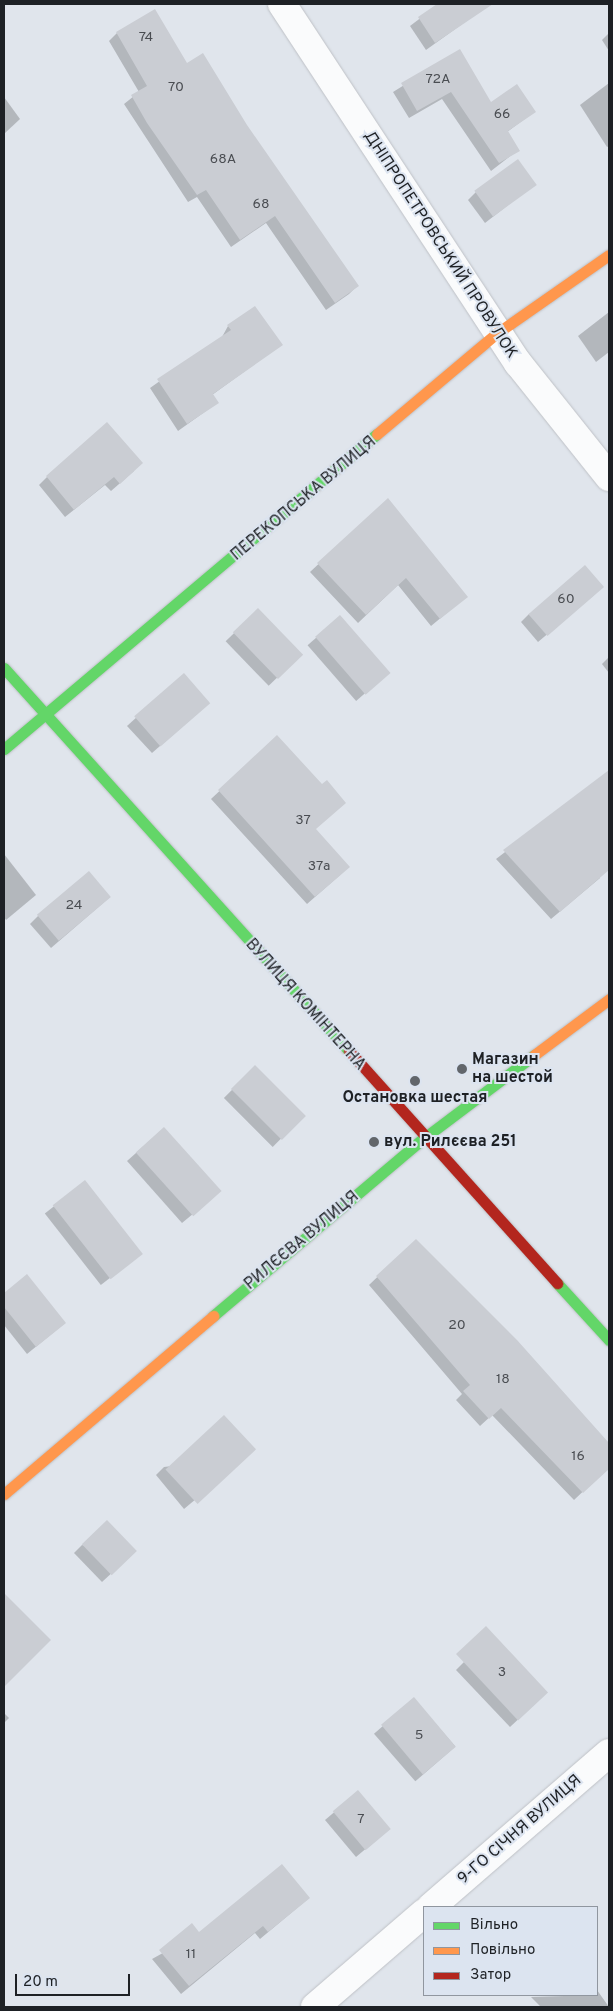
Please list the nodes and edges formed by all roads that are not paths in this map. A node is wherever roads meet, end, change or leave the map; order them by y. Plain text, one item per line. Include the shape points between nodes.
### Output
1 (282, 4) edge
2 (609, 255) edge
3 (497, 333) junction
4 (609, 477) edge
5 (4, 668) edge
6 (47, 715) junction
7 (4, 749) edge
8 (609, 999) edge
9 (424, 1138) junction
10 (609, 1340) edge
11 (4, 1494) edge
12 (609, 1752) edge
13 (432, 1906) edge
14 (423, 1914) edge
15 (315, 2007) edge

1 - 3 street, ДНІПРОПЕТРОВСЬКИЙ ПРОВУЛОК
2 - 3 street, ПЕРЕКОПСЬКА ВУЛИЦЯ
3 - 4 street, ДНІПРОПЕТРОВСЬКИЙ ПРОВУЛОК
3 - 6 street, ПЕРЕКОПСЬКА ВУЛИЦЯ
5 - 6 street, ВУЛИЦЯ КОМІНТЕРНА
6 - 7 street, ПЕРЕКОПСЬКА ВУЛИЦЯ
6 - 9 street, ВУЛИЦЯ КОМІНТЕРНА
8 - 9 street, РИЛЄЄВА ВУЛИЦЯ
9 - 10 street, ВУЛИЦЯ КОМІНТЕРНА
9 - 11 street, РИЛЄЄВА ВУЛИЦЯ
12 - 13 street, 9-ГО СІЧНЯ ВУЛИЦЯ
14 - 15 street

